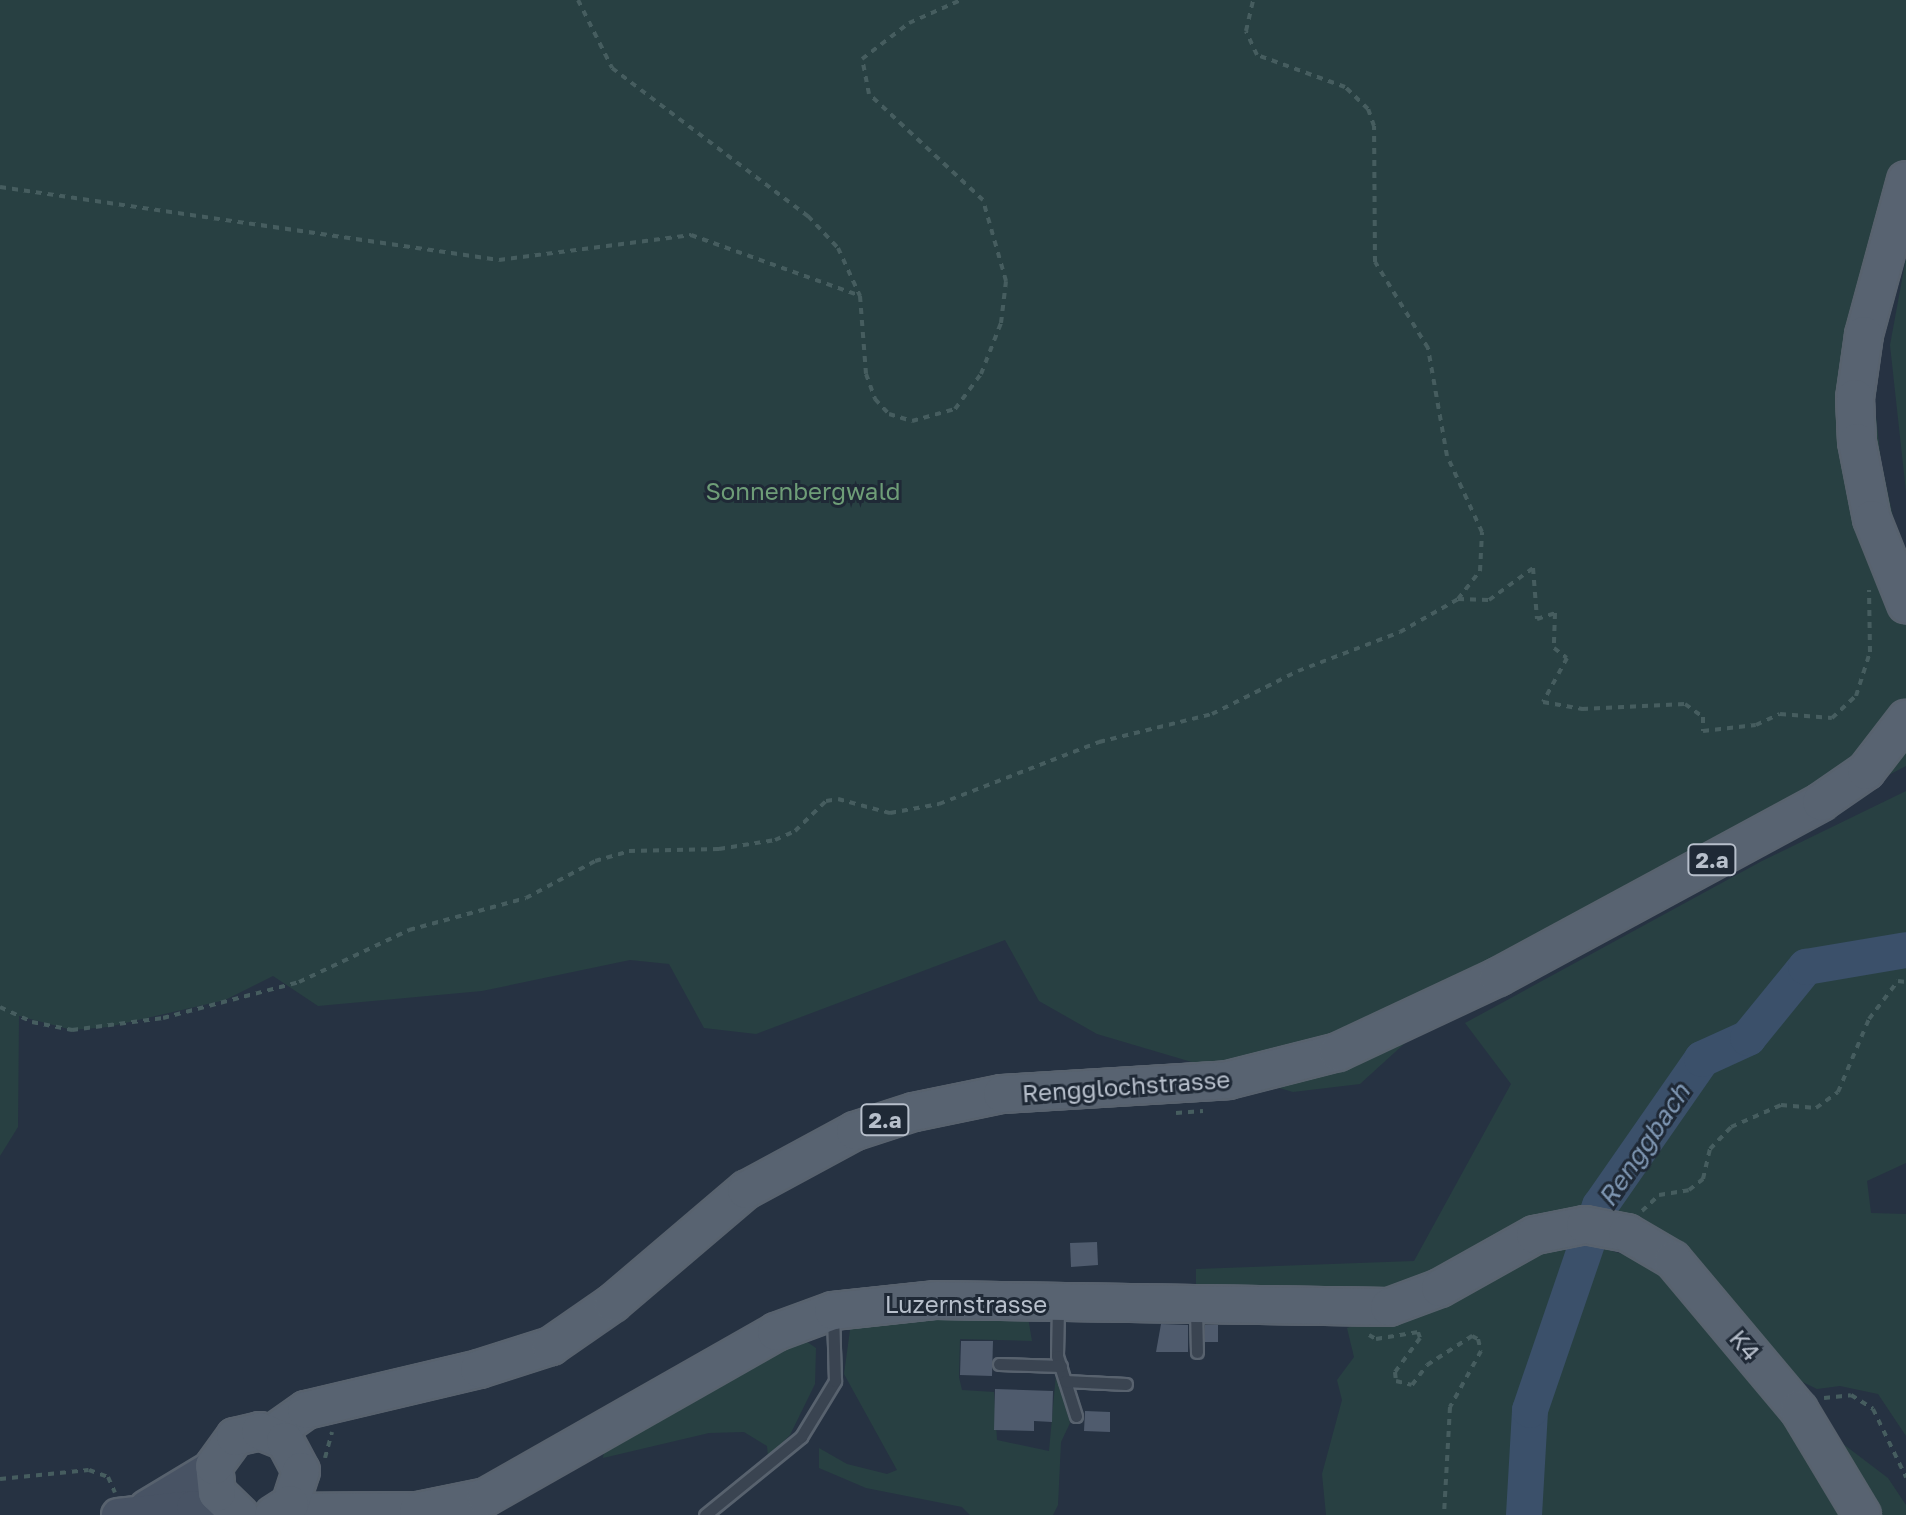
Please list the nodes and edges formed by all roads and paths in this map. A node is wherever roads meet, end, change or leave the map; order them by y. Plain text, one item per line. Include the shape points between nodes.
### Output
1 (578, 0) edge
2 (961, 0) edge
3 (1253, 0) edge
4 (1906, 180) edge
5 (0, 187) edge
6 (860, 296) junction
7 (1869, 584) dead end
8 (1458, 599) junction
9 (1906, 604) edge
10 (1906, 719) edge
11 (1906, 982) edge
12 (0, 1007) edge
13 (1208, 1110) dead end
14 (1165, 1113) dead end
15 (1585, 1225) joint
16 (1639, 1230) junction
17 (1058, 1304) junction
18 (1196, 1307) junction
19 (833, 1311) junction
20 (1367, 1334) dead end
21 (1197, 1352) dead end
22 (999, 1364) dead end
23 (1061, 1366) junction
24 (1065, 1381) junction
25 (1126, 1384) dead end
26 (1799, 1410) junction
27 (1076, 1416) dead end
28 (331, 1417) junction
29 (297, 1461) junction
30 (214, 1466) junction
31 (1906, 1477) edge
32 (0, 1479) edge
33 (126, 1508) edge
34 (379, 1508) junction
35 (238, 1514) edge
36 (277, 1514) edge
37 (705, 1515) edge
38 (1444, 1515) edge
39 (1862, 1515) edge

1 - 6 path via 612,68 808,216 838,248
2 - 6 path via 909,23 867,50 860,71 869,94 983,200 994,227 1006,281 1001,323 981,374 955,409 912,421 889,414 875,399 866,374
3 - 8 path via 1246,31 1257,55 1345,87 1368,109 1374,126 1375,262 1428,348 1447,456 1482,532 1480,571
4 - 9 main road via 1864,335 1855,398 1857,442 1872,519
5 - 6 path via 31,187 499,260 691,235
7 - 8 path via 1870,652 1856,696 1832,718 1780,714 1756,725 1703,731 1703,717 1685,704 1582,709 1543,702 1567,658 1554,648 1555,613 1537,619 1533,568 1489,600
8 - 12 path via 1400,632 1298,671 1212,714 1050,759 939,804 890,813 838,799 826,801 795,831 775,840 719,849 629,851 595,861 526,898 409,930 299,982 163,1018 72,1030 46,1027
10 - 28 main road, Rengglochstrasse / 2.a via 1887,748 1851,783 1498,977 1338,1052 1264,1074 1002,1094 914,1112 855,1131 746,1190 593,1320 551,1346
11 - 16 path via 1898,981 1869,1019 1838,1092 1816,1108 1781,1105 1731,1127 1710,1149 1703,1179 1689,1190 1659,1195
13 - 14 path
15 - 16 main road, K4
15 - 18 main road, Luzernstrasse via 1535,1235 1440,1288 1389,1307
16 - 26 main road, K4 via 1673,1260
17 - 18 main road, Luzernstrasse
17 - 19 main road, Luzernstrasse via 907,1300
17 - 23 lane
18 - 21 lane
19 - 34 main road, Luzernstrasse via 750,1346 510,1487 431,1509
19 - 37 lane via 835,1381 801,1437
20 - 38 path via 1376,1339 1418,1332 1420,1338 1395,1372 1396,1381 1412,1385 1427,1365 1472,1336 1478,1339 1481,1351 1450,1407
22 - 23 lane
23 - 24 lane
24 - 25 lane
24 - 27 lane
26 - 31 path via 1836,1395 1864,1402 1873,1409
26 - 39 main road, K4
28 - 29 path
28 - 29 main road, Rengglochstrasse / 2.a via 306,1410
29 - 30 main road via 247,1432 235,1437
29 - 34 main road, Luzernstrasse
29 - 36 main road via 297,1493
30 - 33 main road
30 - 35 main road via 217,1493
32 - 33 path via 89,1470 108,1477
33 - 35 main road via 193,1507
34 - 36 main road, Luzernstrasse via 349,1514

